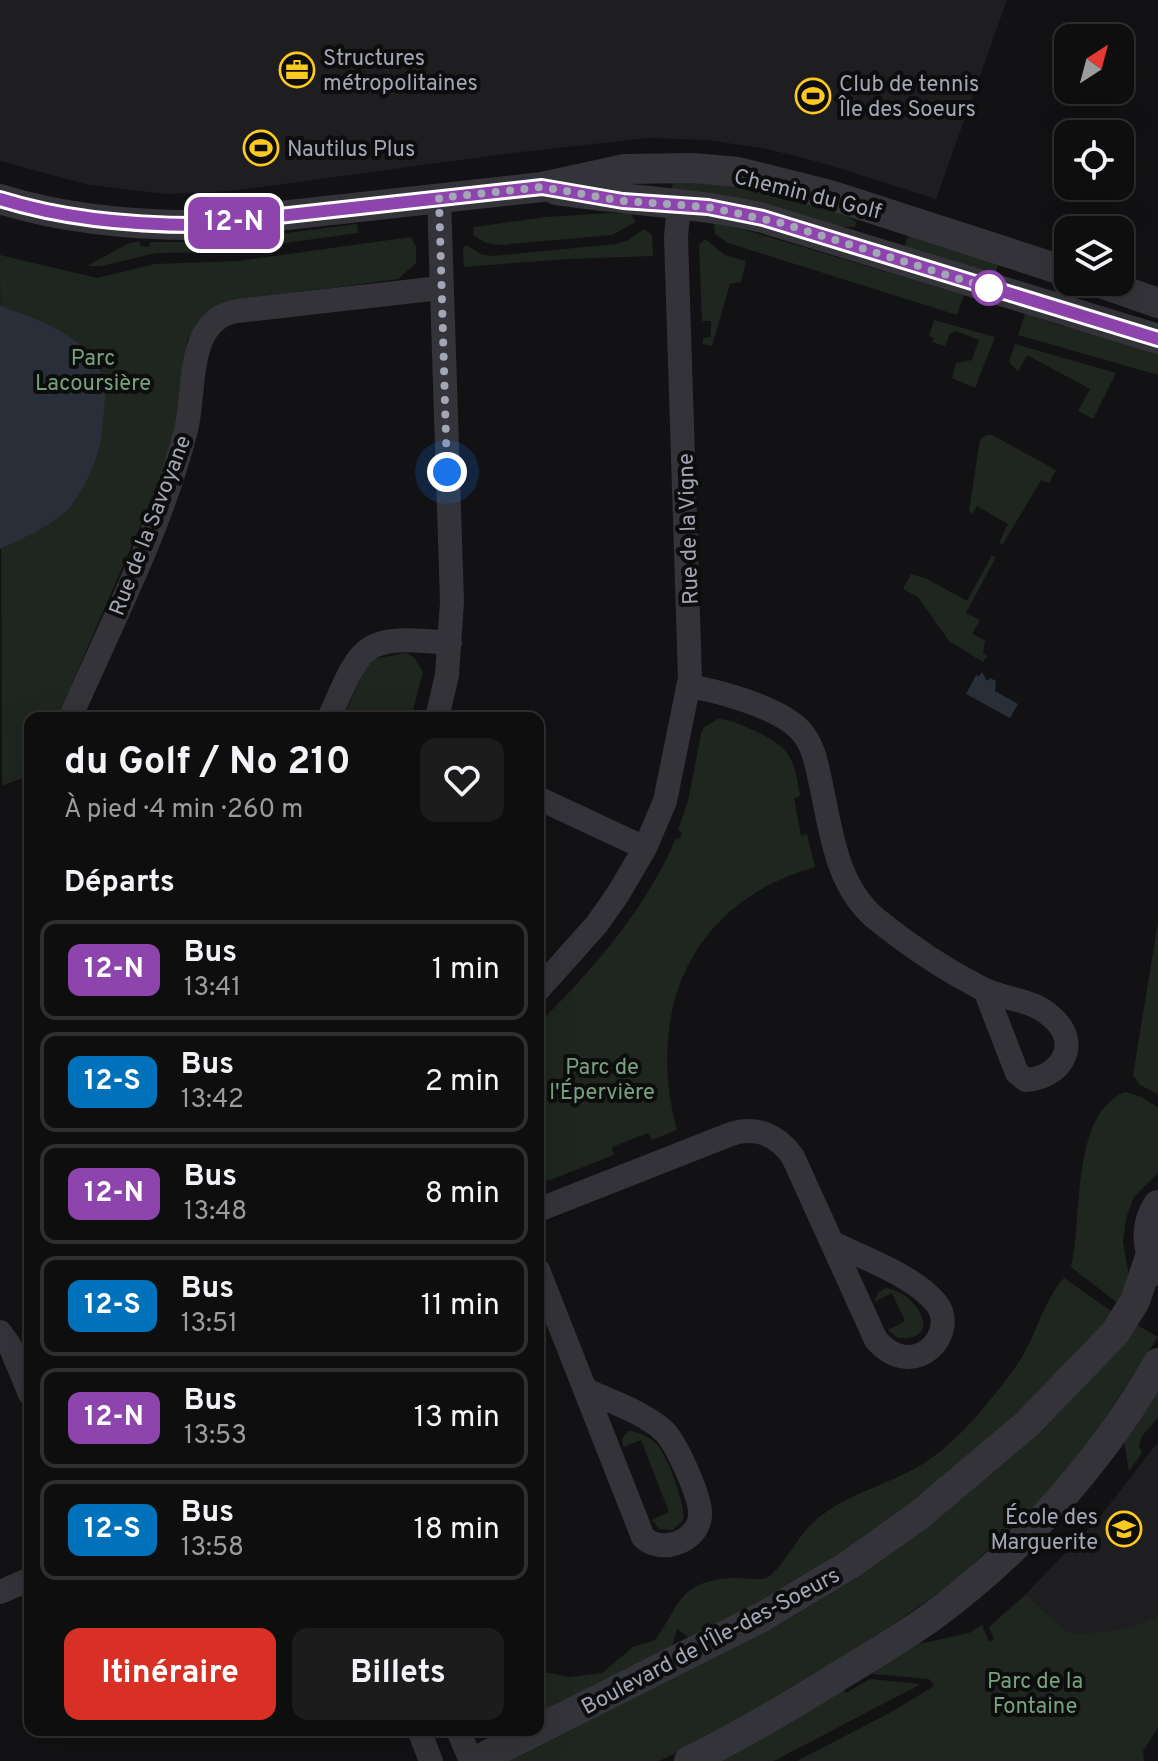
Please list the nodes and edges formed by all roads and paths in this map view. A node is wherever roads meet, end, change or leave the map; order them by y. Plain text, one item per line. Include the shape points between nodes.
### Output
1 (542, 187) junction
2 (439, 198) junction
3 (0, 199) edge
4 (679, 204) junction
5 (1054, 267) edge
6 (440, 288) junction
7 (1134, 295) edge
8 (1158, 303) edge
9 (1158, 339) edge
10 (450, 643) junction
11 (688, 686) junction
12 (73, 712) edge
13 (332, 712) edge
14 (438, 712) edge
15 (544, 801) edge
16 (645, 848) junction
17 (544, 983) edge
18 (985, 990) dead end
19 (1158, 1205) edge
20 (544, 1208) edge
21 (833, 1243) junction
22 (1154, 1263) edge
23 (544, 1285) edge
24 (0, 1332) edge
25 (1158, 1363) edge
26 (24, 1380) edge
27 (586, 1390) junction
28 (24, 1582) edge
29 (0, 1592) edge
30 (544, 1726) edge
31 (421, 1736) edge
32 (461, 1736) edge
33 (524, 1736) edge
34 (431, 1761) edge
35 (474, 1761) edge
36 (689, 1761) edge

1 - 2 street, Chemin du Golf
1 - 4 street, Chemin du Golf
1 - 5 street, Chemin du Golf via 625,169 738,172 830,195
2 - 3 street, Chemin du Golf via 197,225 84,218
2 - 6 street
4 - 9 street, Chemin du Golf via 781,223
4 - 11 street, Rue de la Vigne
6 - 10 street
6 - 12 street, Rue de la Savoyane via 226,312 210,324 200,341 189,418 170,481
7 - 8 street
10 - 13 street via 390,641 362,652
10 - 14 street
11 - 16 street, Rue de la Vigne via 665,801
11 - 18 street via 739,699 801,730 813,750 839,865 856,897 906,941
15 - 16 street
16 - 17 street, Rue de la Vigne via 597,924
19 - 22 street, Boulevard de l'Île-des-Soeurs via 1149,1226
20 - 21 street via 731,1134 755,1131 777,1139 793,1157
21 - 21 street via 876,1340 904,1359 928,1350 942,1324 935,1301 894,1272
22 - 30 street, Boulevard de l'Île-des-Soeurs via 1131,1310 1103,1345 995,1453 904,1527 764,1616
23 - 27 street
24 - 26 street
25 - 36 street via 1122,1420 1058,1501 967,1590 798,1701
27 - 27 street via 643,1537 661,1547 689,1536 700,1510 670,1438 639,1415
28 - 29 street
31 - 34 street
32 - 35 street
33 - 35 street, Boulevard de l'Île-des-Soeurs

